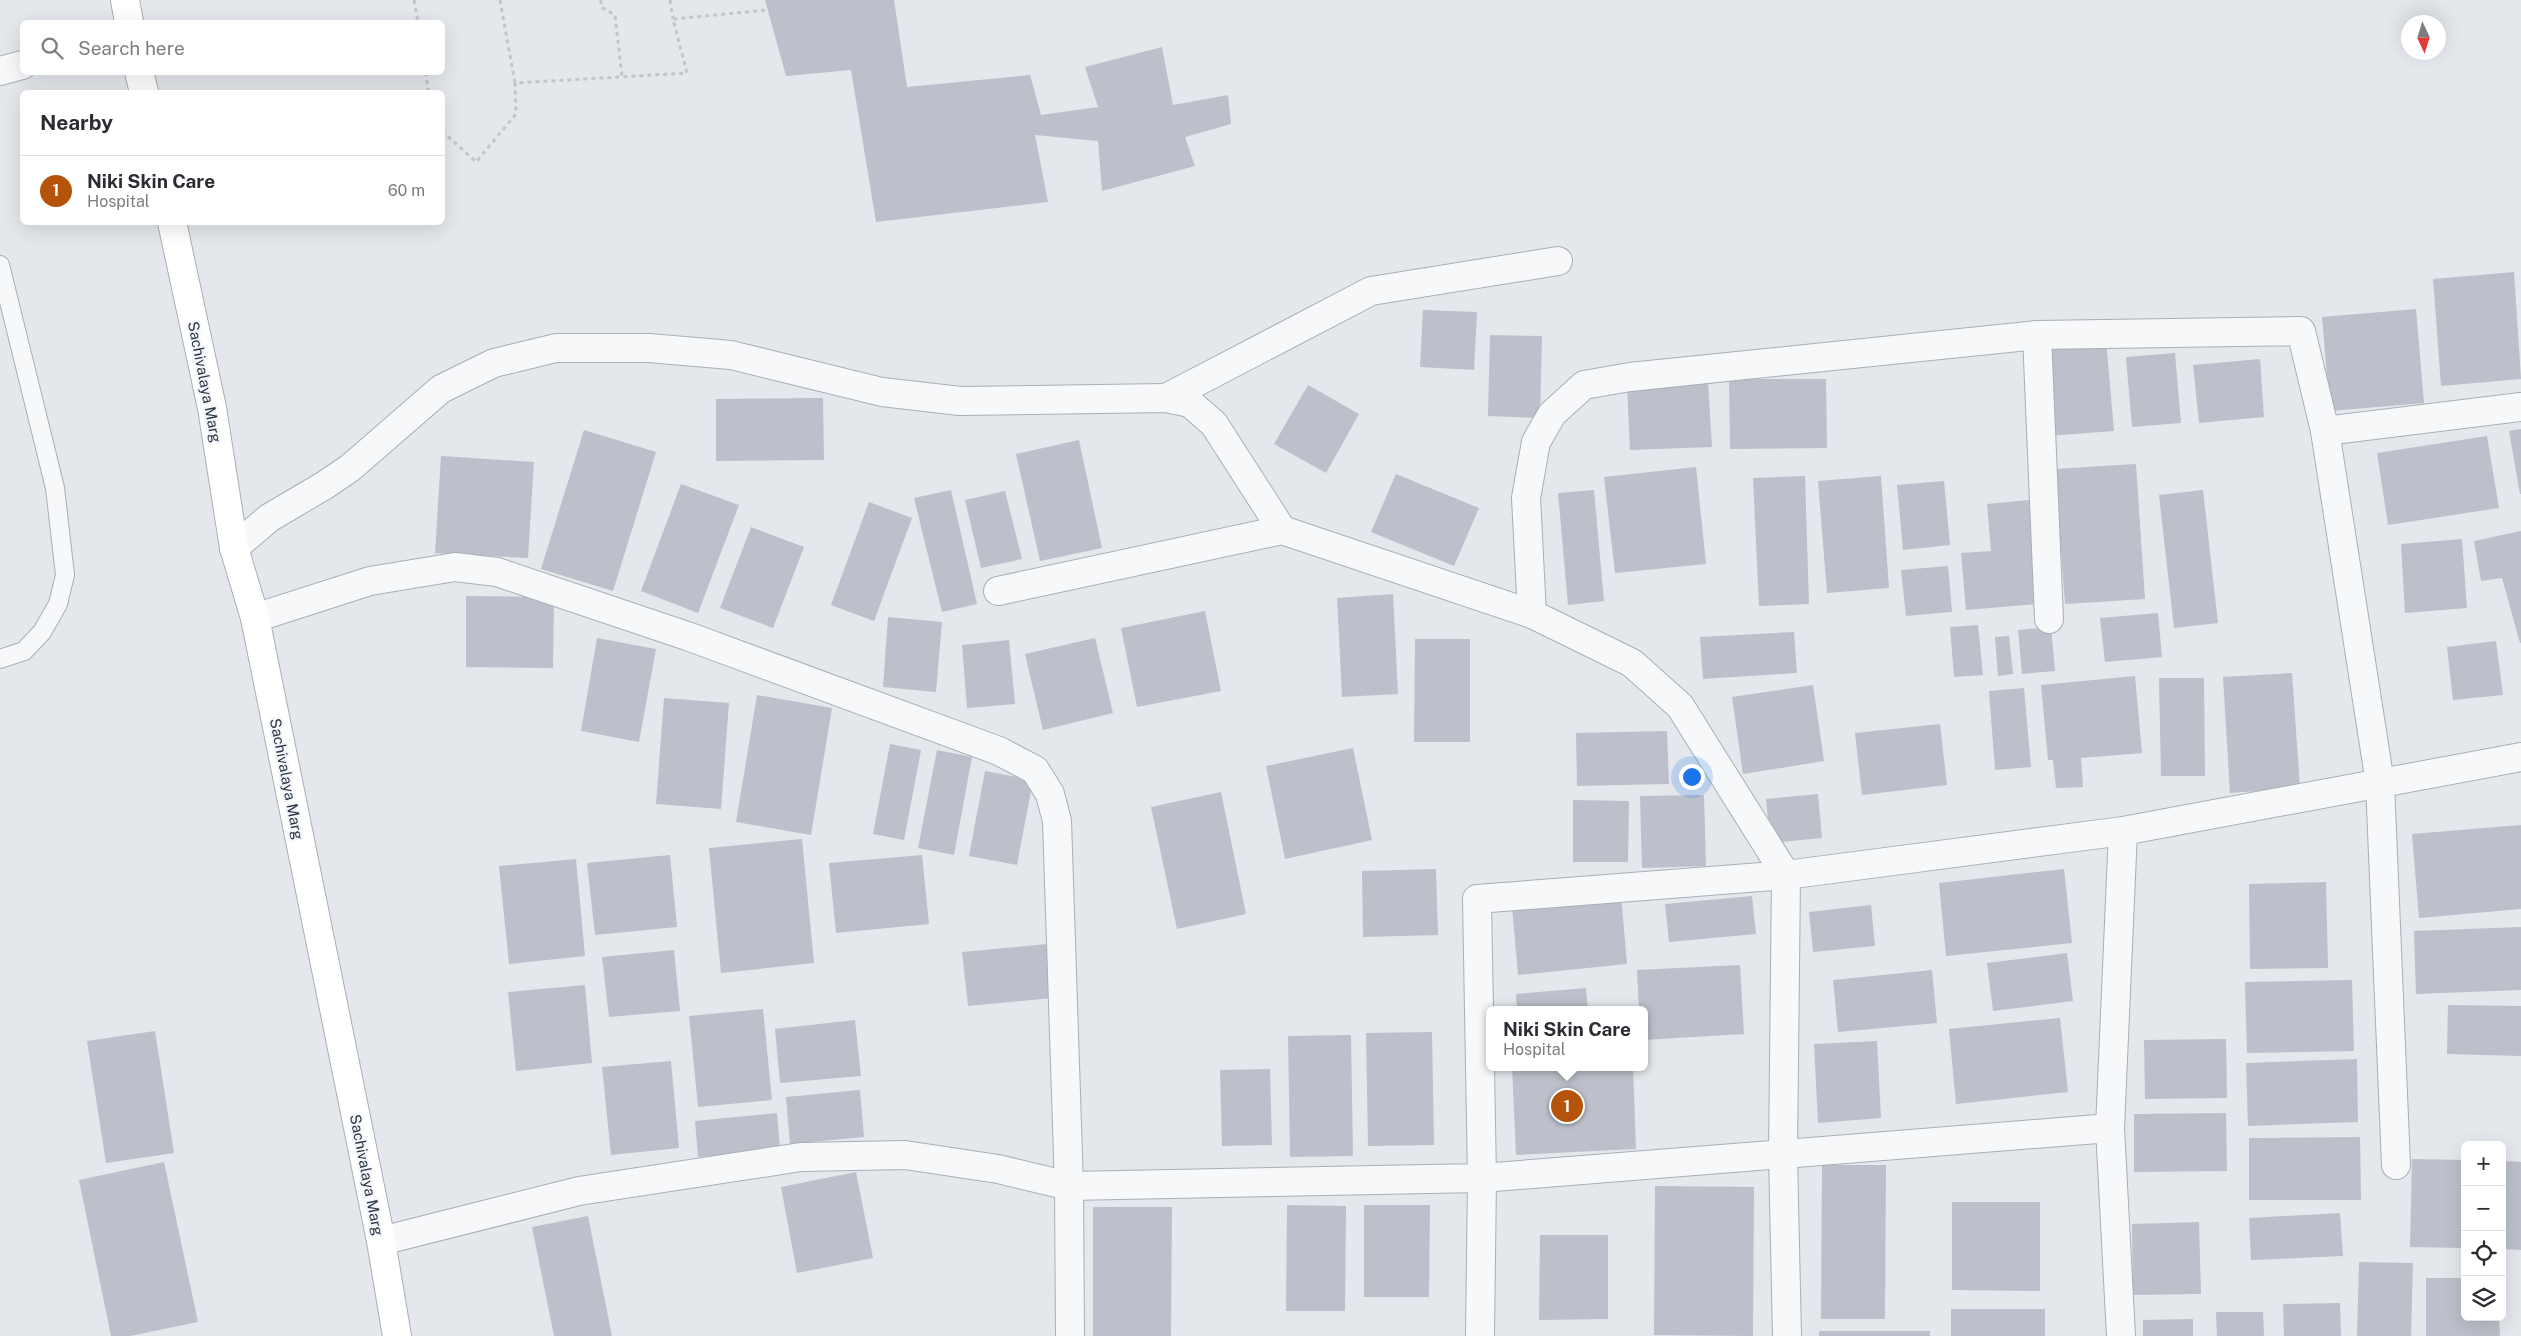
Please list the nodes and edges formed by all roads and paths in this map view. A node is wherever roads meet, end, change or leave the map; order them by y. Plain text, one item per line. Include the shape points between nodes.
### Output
1 (125, 0) edge
2 (414, 0) edge
3 (500, 0) edge
4 (601, 0) edge
5 (670, 0) edge
6 (768, 10) dead end
7 (673, 19) junction
8 (129, 20) edge
9 (418, 20) edge
10 (20, 66) edge
11 (0, 71) edge
12 (140, 75) edge
13 (426, 75) edge
14 (622, 77) junction
15 (515, 83) junction
16 (144, 90) edge
17 (428, 90) edge
18 (445, 134) edge
19 (173, 225) edge
20 (1558, 261) dead end
21 (0, 265) edge
22 (2037, 335) junction
23 (1166, 398) junction
24 (2521, 407) edge
25 (2325, 431) junction
26 (1282, 530) junction
27 (234, 548) junction
28 (998, 591) dead end
29 (1532, 614) junction
30 (254, 618) junction
31 (2049, 619) dead end
32 (0, 659) edge
33 (2521, 757) edge
34 (2380, 783) junction
35 (2123, 831) junction
36 (1786, 875) junction
37 (2110, 1128) junction
38 (1783, 1155) junction
39 (2396, 1165) dead end
40 (1482, 1178) junction
41 (1069, 1186) junction
42 (381, 1241) junction
43 (397, 1336) edge
44 (1070, 1336) edge
45 (1480, 1336) edge
46 (1787, 1336) edge
47 (2121, 1336) edge

1 - 8 main road
2 - 9 path
3 - 15 path
4 - 14 path via 601,7 615,15
5 - 7 path
6 - 7 path
7 - 14 path via 687,73
10 - 11 street
12 - 16 main road
13 - 17 path
14 - 15 path
15 - 18 path via 516,114 476,162
19 - 27 main road, Sachivalaya Marg via 212,408
20 - 23 street via 1371,291
21 - 32 lane via 55,488 65,575 58,604 42,632 24,651
22 - 25 street via 2300,331
22 - 29 street via 1630,377 1584,386 1552,414 1536,442 1526,498
22 - 31 street
23 - 26 street via 1190,403 1214,424
23 - 27 street via 960,401 882,392 731,356 650,348 556,348 494,363 441,389 350,468 269,518
24 - 25 street
25 - 34 street
26 - 28 street
26 - 29 street
27 - 30 main road, Sachivalaya Marg
29 - 36 street via 1632,663 1680,706
30 - 41 street via 370,581 455,567 497,572 690,638 999,751 1034,770 1050,794 1057,821
30 - 42 main road, Sachivalaya Marg
33 - 34 street
34 - 35 street
34 - 39 street
35 - 36 street
35 - 37 street
36 - 38 street
36 - 40 street via 1477,899
37 - 38 street
37 - 47 street
38 - 40 street
38 - 46 street
40 - 41 street
40 - 45 street
41 - 42 street via 998,1169 905,1155 801,1157 579,1191
41 - 44 street
42 - 43 main road, Sachivalaya Marg

